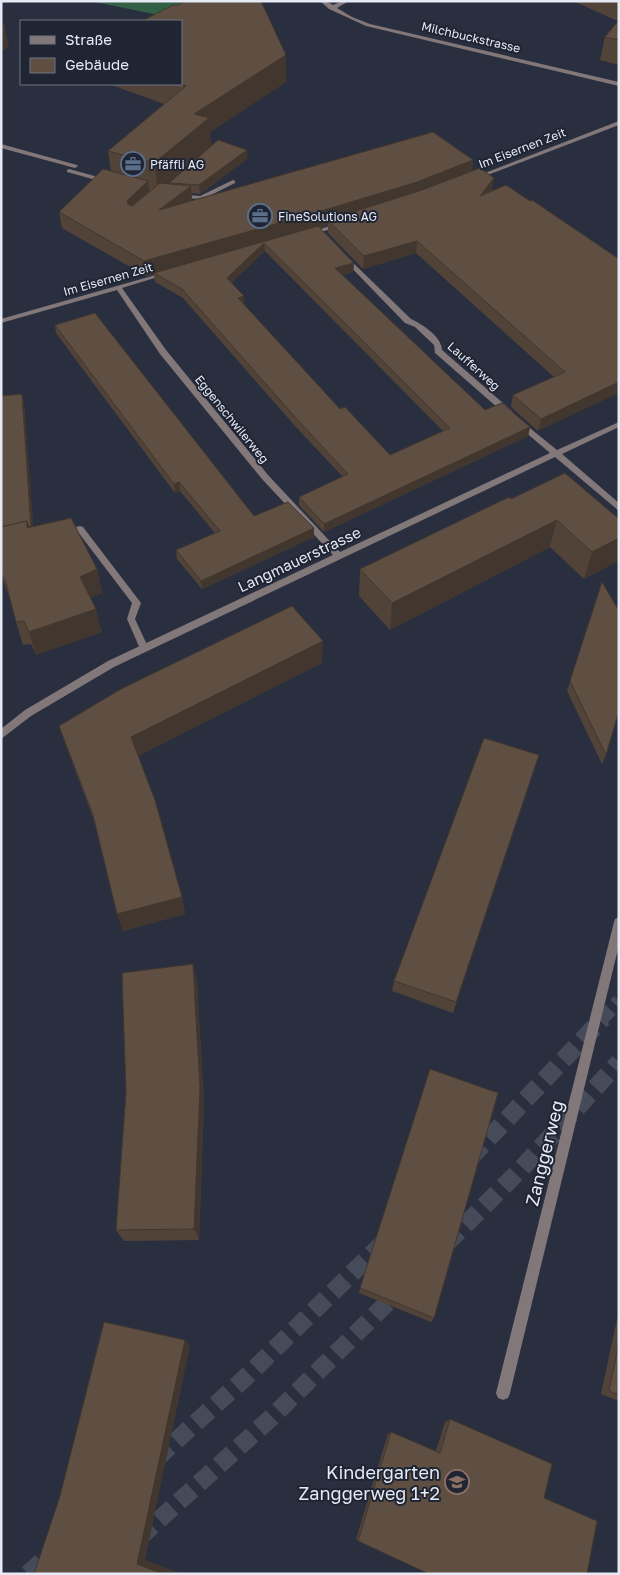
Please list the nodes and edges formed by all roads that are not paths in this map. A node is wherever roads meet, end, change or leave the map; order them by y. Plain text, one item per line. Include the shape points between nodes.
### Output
1 (322, 1) edge
2 (347, 1) edge
3 (331, 8) junction
4 (619, 84) edge
5 (619, 123) edge
6 (1, 146) edge
7 (75, 166) dead end
8 (69, 171) dead end
9 (113, 182) edge
10 (234, 182) dead end
11 (464, 182) edge
12 (168, 195) edge
13 (346, 222) edge
14 (300, 236) edge
15 (337, 248) edge
16 (176, 271) edge
17 (118, 287) junction
18 (1, 321) edge
19 (619, 424) edge
20 (555, 454) junction
21 (619, 508) edge
22 (54, 535) edge
23 (339, 556) junction
24 (144, 649) junction
25 (1, 736) edge
26 (619, 922) edge
27 (503, 1393) dead end

1 - 3 street, Milchbuckstrasse
2 - 3 street
3 - 4 street, Milchbuckstrasse via 368,25
5 - 11 street, Im Eisernen Zeit
6 - 7 street
8 - 9 street
10 - 12 street via 200,198
13 - 14 street via 322,233
15 - 20 street, Laufferweg via 408,321 418,325 438,344 438,351
16 - 17 street, Im Eisernen Zeit
17 - 18 street, Im Eisernen Zeit
17 - 23 street, Eggenschwilerweg via 163,352 266,478
19 - 20 street, Langmauerstrasse
20 - 21 street
20 - 23 street, Langmauerstrasse
22 - 24 street via 80,529 138,602 131,619
23 - 24 street, Langmauerstrasse
24 - 25 street, Langmauerstrasse via 61,692 28,713
26 - 27 street, Zanggerweg

